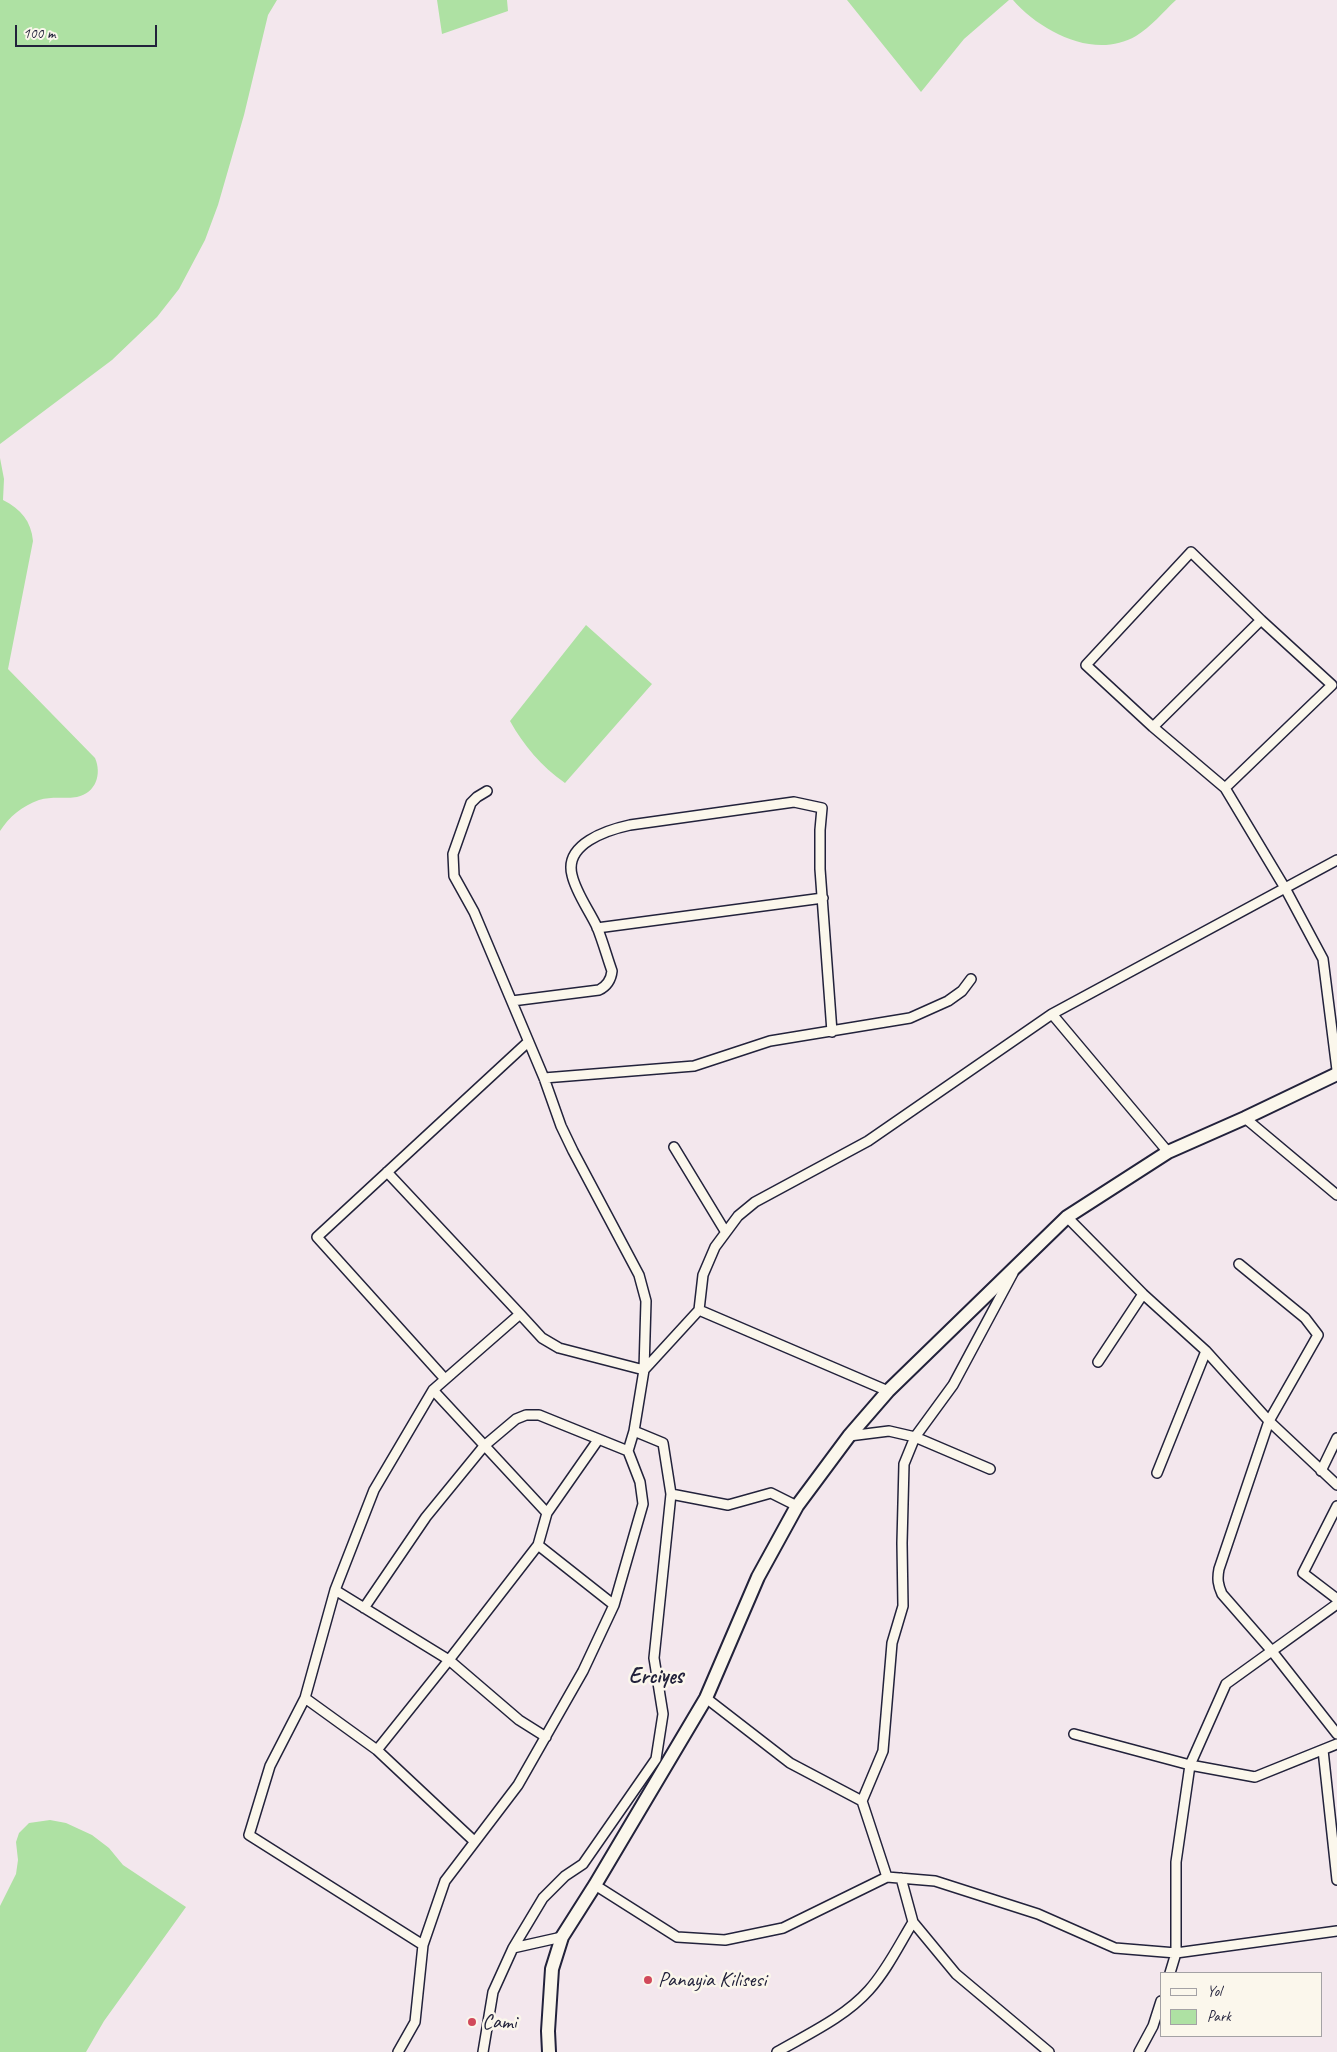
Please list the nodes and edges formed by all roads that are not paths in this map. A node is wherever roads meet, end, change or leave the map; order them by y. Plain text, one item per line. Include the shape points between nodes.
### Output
1 (1261, 620) junction
2 (1154, 727) junction
3 (1225, 788) junction
4 (487, 791) dead end
5 (1337, 860) edge
6 (1285, 888) junction
7 (824, 898) junction
8 (597, 928) junction
9 (971, 979) dead end
10 (512, 1001) junction
11 (1052, 1014) junction
12 (832, 1032) junction
13 (528, 1042) junction
14 (1337, 1070) edge
15 (1337, 1074) edge
16 (544, 1078) junction
17 (1245, 1118) junction
18 (674, 1146) dead end
19 (1168, 1152) junction
20 (387, 1172) junction
21 (1337, 1195) edge
22 (1067, 1217) junction
23 (725, 1231) junction
24 (1238, 1264) dead end
25 (1016, 1266) junction
26 (1143, 1294) junction
27 (699, 1310) junction
28 (520, 1314) junction
29 (1206, 1351) junction
30 (1098, 1362) dead end
31 (644, 1370) junction
32 (446, 1379) junction
33 (433, 1390) junction
34 (888, 1391) junction
35 (1270, 1421) junction
36 (634, 1431) junction
37 (849, 1436) junction
38 (915, 1437) junction
39 (1337, 1438) edge
40 (598, 1440) junction
41 (484, 1446) junction
42 (628, 1451) junction
43 (990, 1469) dead end
44 (1321, 1471) junction
45 (1157, 1472) dead end
46 (1337, 1485) edge
47 (671, 1494) junction
48 (797, 1506) junction
49 (1337, 1506) edge
50 (547, 1513) junction
51 (538, 1545) junction
52 (335, 1590) junction
53 (1337, 1599) edge
54 (1337, 1604) edge
55 (614, 1606) junction
56 (364, 1608) junction
57 (1271, 1650) junction
58 (449, 1660) junction
59 (305, 1698) junction
60 (706, 1698) junction
61 (1074, 1734) dead end
62 (1337, 1734) edge
63 (546, 1737) junction
64 (1337, 1744) edge
65 (377, 1750) junction
66 (1322, 1750) junction
67 (660, 1764) junction
68 (1190, 1764) junction
69 (862, 1801) junction
70 (474, 1841) junction
71 (887, 1877) junction
72 (901, 1878) junction
73 (1337, 1880) edge
74 (595, 1885) junction
75 (913, 1922) junction
76 (1337, 1931) edge
77 (562, 1937) junction
78 (424, 1944) junction
79 (514, 1948) junction
80 (1176, 1953) junction
81 (1170, 1972) edge
82 (1160, 2005) edge
83 (398, 2052) edge
84 (484, 2052) edge
85 (549, 2052) edge
86 (777, 2052) edge
87 (1049, 2052) edge
88 (1139, 2052) edge

1 - 2 street
1 - 2 street via 1191,552 1086,665
1 - 3 street via 1332,685
2 - 3 street
3 - 6 street
4 - 10 street via 471,804 456,845 453,869
5 - 6 street
6 - 11 street
6 - 14 street via 1323,959
7 - 8 street
7 - 8 street via 819,852 822,808 794,802 630,825 590,840 575,855 571,871
7 - 12 street
8 - 10 street via 612,971 606,985 599,990
9 - 12 street via 948,1001 910,1018
10 - 13 street
11 - 19 street
11 - 23 street via 868,1141 756,1202
12 - 16 street via 770,1041 708,1062 677,1068
13 - 16 street
13 - 20 street
15 - 17 street
16 - 31 street via 572,1151 644,1289
17 - 19 street
17 - 21 street
18 - 23 street
19 - 22 street
20 - 28 street
20 - 32 street via 317,1237
22 - 25 street
22 - 26 street
23 - 27 street via 703,1275
24 - 35 street via 1305,1318 1318,1335
25 - 34 street
25 - 38 street via 953,1385
26 - 29 street
26 - 30 street
27 - 31 street
27 - 34 street
28 - 31 street via 542,1338 559,1348
28 - 32 street
29 - 35 street
29 - 45 street
31 - 36 street
32 - 33 street
33 - 41 street
33 - 52 street via 374,1490
34 - 37 street
35 - 44 street
35 - 57 street via 1217,1577 1222,1594
36 - 42 street
36 - 47 street via 663,1443
37 - 38 street via 889,1431
37 - 48 street
38 - 43 street
38 - 69 street via 904,1464 904,1606 892,1643 883,1751
39 - 44 street
40 - 41 street via 545,1417 532,1415 511,1422
40 - 42 street
40 - 50 street
41 - 50 street
41 - 56 street via 426,1517
42 - 55 street via 640,1482 643,1504
44 - 46 street
47 - 48 street via 728,1505 771,1493
47 - 67 street via 654,1658 663,1714
48 - 60 street via 758,1577
49 - 53 street via 1303,1573
50 - 51 street
51 - 55 street
51 - 58 street
52 - 56 street
52 - 59 street
54 - 57 street
55 - 63 street
56 - 58 street
57 - 62 street
57 - 68 street via 1226,1684
58 - 63 street via 518,1720
58 - 65 street
59 - 65 street
59 - 78 street via 270,1766 249,1835
60 - 67 street
60 - 69 street via 790,1763
61 - 68 street
63 - 70 street via 518,1785
64 - 66 street
65 - 70 street
66 - 68 street via 1256,1777
66 - 73 street
67 - 74 street
67 - 79 street via 583,1864 565,1876 543,1898
68 - 80 street via 1176,1862
69 - 71 street
70 - 78 street via 445,1881
71 - 72 street
71 - 74 street via 783,1928 725,1940 677,1937
72 - 75 street
72 - 80 street via 935,1881 1038,1914 1115,1948
74 - 77 street
75 - 86 street via 868,1991 838,2015
75 - 87 street via 956,1974
76 - 80 street
77 - 79 street
77 - 85 street via 552,1969
78 - 83 street via 415,2022
79 - 84 street via 493,1992
80 - 81 street
82 - 88 street

